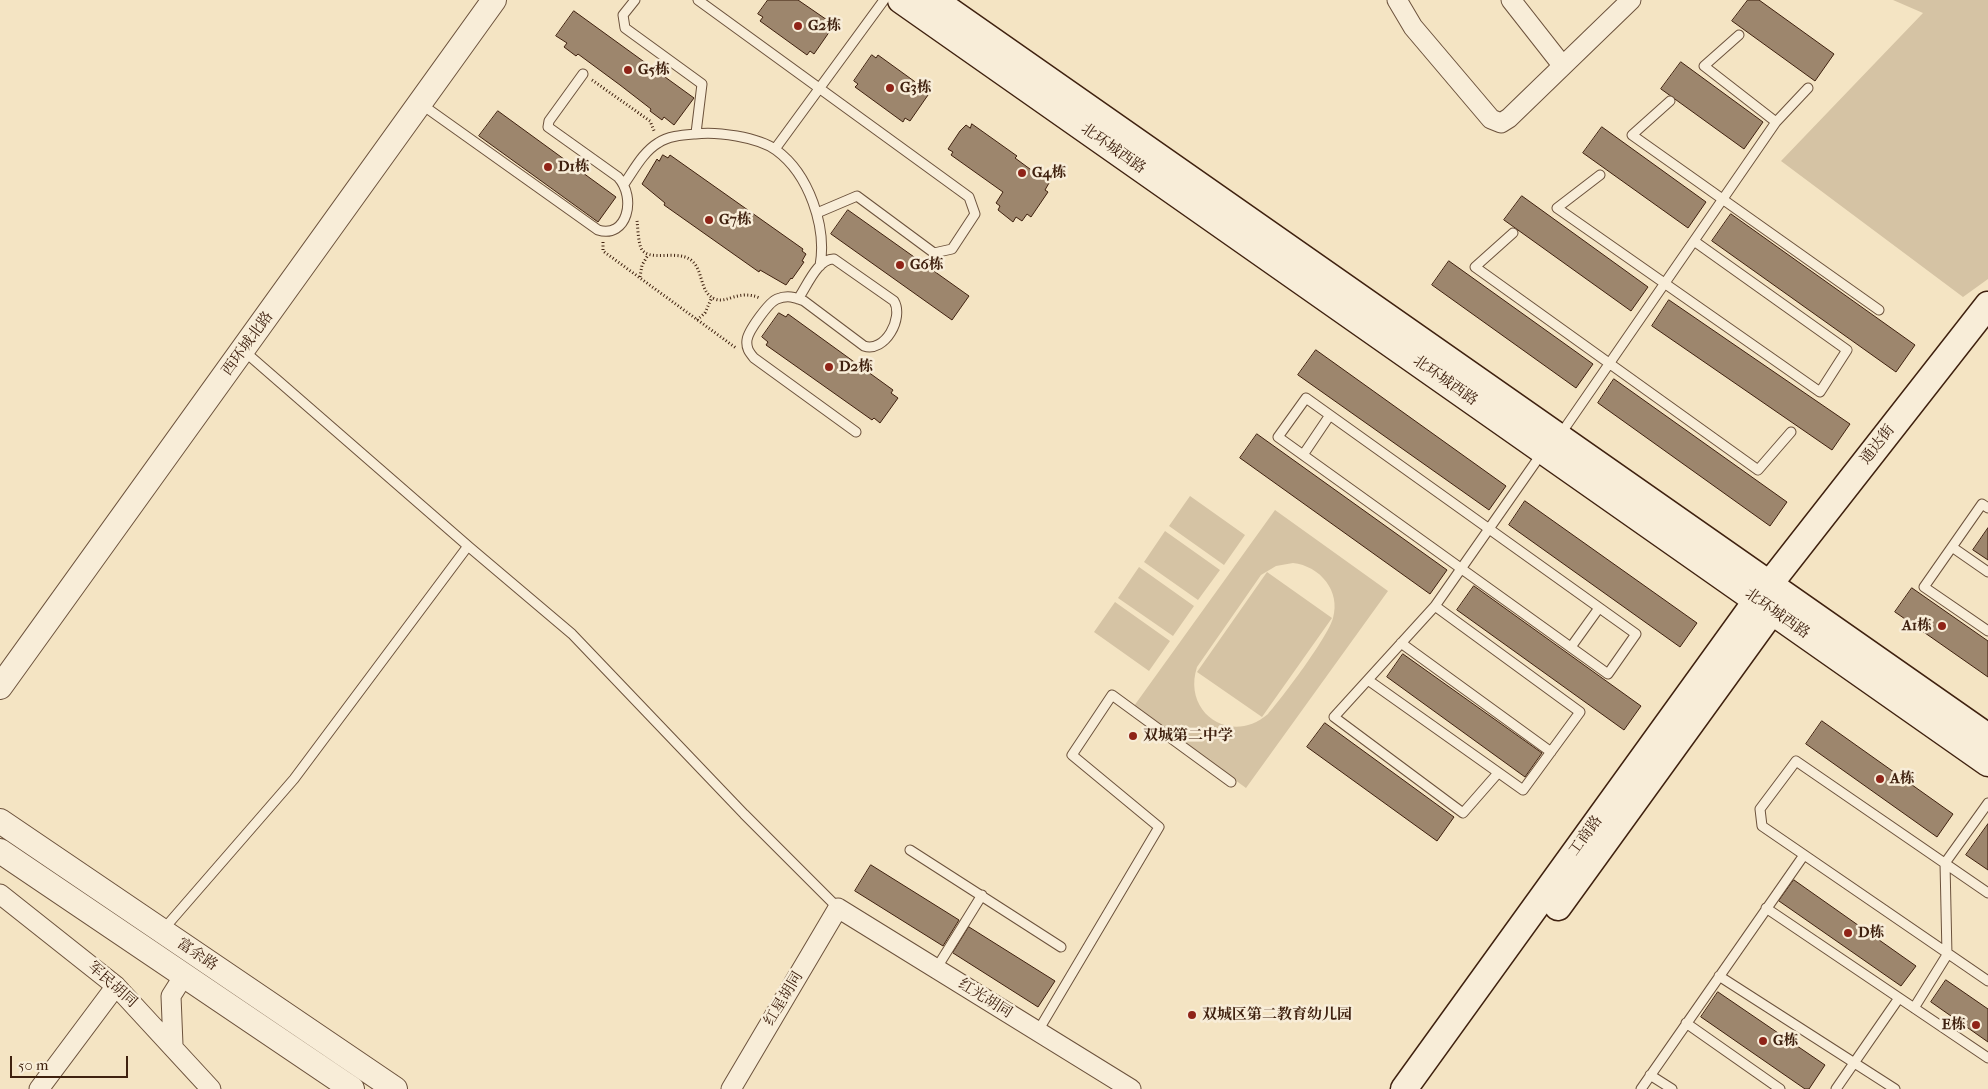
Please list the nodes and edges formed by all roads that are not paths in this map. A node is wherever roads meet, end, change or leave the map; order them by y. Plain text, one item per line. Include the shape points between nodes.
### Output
1 (494, 0) edge
2 (635, 0) edge
3 (698, 0) edge
4 (884, 0) edge
5 (902, 0) edge
6 (934, 0) edge
7 (1397, 0) edge
8 (1511, 0) edge
9 (1631, 0) edge
10 (1739, 35) dead end
11 (1562, 65) junction
12 (583, 74) road end
13 (1808, 88) dead end
14 (820, 89) junction
15 (1670, 101) dead end
16 (421, 104) junction
17 (1776, 122) junction
18 (696, 134) junction
19 (775, 149) junction
20 (1600, 175) dead end
21 (624, 184) junction
22 (1722, 200) junction
23 (817, 213) junction
24 (1513, 233) dead end
25 (1694, 241) junction
26 (820, 266) junction
27 (1664, 284) junction
28 (798, 299) junction
29 (1988, 305) edge
30 (1879, 310) dead end
31 (1988, 333) edge
32 (243, 350) junction
33 (1609, 364) junction
34 (1330, 415) junction
35 (856, 432) dead end
36 (1791, 432) dead end
37 (1551, 444) junction
38 (1303, 455) junction
39 (1988, 508) edge
40 (1489, 529) junction
41 (468, 546) junction
42 (1952, 547) junction
43 (1462, 569) junction
44 (1988, 572) edge
45 (1771, 597) junction
46 (1435, 606) junction
47 (1599, 608) junction
48 (1988, 631) edge
49 (1401, 643) junction
50 (1571, 647) junction
51 (1368, 680) junction
52 (0, 687) edge
53 (1988, 737) edge
54 (1551, 752) junction
55 (1988, 763) edge
56 (1498, 772) junction
57 (1231, 782) dead end
58 (1988, 803) edge
59 (0, 820) edge
60 (910, 850) dead end
61 (0, 852) edge
62 (1804, 855) junction
63 (1945, 863) junction
64 (1988, 893) edge
65 (0, 894) edge
66 (982, 895) junction
67 (838, 908) junction
68 (1766, 908) junction
69 (162, 932) junction
70 (1061, 946) dead end
71 (1947, 955) junction
72 (936, 969) junction
73 (1719, 976) junction
74 (183, 977) junction
75 (1988, 981) edge
76 (116, 986) junction
77 (1899, 998) junction
78 (1914, 1008) junction
79 (1686, 1023) junction
80 (1038, 1031) junction
81 (173, 1046) junction
82 (1988, 1058) edge
83 (1854, 1062) junction
84 (1650, 1075) junction
85 (39, 1089) edge
86 (212, 1089) edge
87 (352, 1089) edge
88 (395, 1089) edge
89 (731, 1089) edge
90 (1131, 1089) edge
91 (1404, 1089) edge
92 (1426, 1089) edge
93 (1641, 1089) edge
94 (1672, 1089) edge
95 (1780, 1089) edge
96 (1836, 1089) edge
97 (1895, 1089) edge

1 - 16 street, 西环城北路
2 - 18 lane via 623,15 625,28 702,84
3 - 14 lane
4 - 14 lane
5 - 37 main road, 北环城西路
6 - 37 main road, 北环城西路
7 - 11 street via 1413,27 1491,119 1501,124
8 - 11 street
9 - 11 street
10 - 17 lane via 1704,66
12 - 21 lane via 548,127
13 - 17 lane
14 - 19 lane
14 - 23 lane via 969,197 974,214 952,248 934,253 857,196
15 - 22 lane via 1632,135
16 - 21 lane via 603,232 618,226 625,217 629,197
16 - 32 street, 西环城北路
17 - 22 lane
18 - 19 lane via 728,134
18 - 21 lane via 660,142 646,153
19 - 23 lane via 802,181
20 - 27 lane via 1557,208
22 - 25 lane
22 - 30 lane
23 - 26 lane
24 - 33 lane via 1475,267
25 - 27 lane
25 - 27 lane via 1847,350 1820,392
26 - 28 lane
26 - 28 lane via 829,259 840,262 894,301 898,311 896,322 880,345 869,348
27 - 33 lane
28 - 35 lane via 794,296 776,299 770,304 751,331 747,345 754,358
29 - 45 main road, 通达街
31 - 45 main road, 通达街
32 - 41 lane
32 - 52 street, 西环城北路
33 - 36 lane via 1758,470
33 - 37 lane
34 - 38 lane
34 - 38 lane via 1306,398 1278,437
34 - 40 lane
37 - 40 lane
37 - 45 main road, 北环城西路
38 - 43 lane
39 - 42 lane via 1982,504
40 - 43 lane
40 - 47 lane
41 - 67 lane via 572,634
41 - 69 lane via 294,779
42 - 44 lane
42 - 48 lane via 1924,587
43 - 46 lane
43 - 50 lane
45 - 53 main road, 北环城西路
45 - 55 main road, 北环城西路
45 - 91 main road, 工商路
45 - 92 main road, 工商路
46 - 49 lane
46 - 54 lane via 1580,712
47 - 50 lane
47 - 50 lane via 1636,634 1608,674
49 - 51 lane
49 - 54 lane
51 - 56 lane
51 - 56 lane via 1334,717 1463,813
54 - 56 lane via 1522,790
57 - 80 lane via 1112,695 1072,755 1159,827
58 - 63 lane
59 - 69 street, 富余路
60 - 66 lane
61 - 74 street, 富余路
62 - 63 lane via 1762,826 1760,809 1796,761
62 - 68 lane
62 - 71 lane
63 - 64 lane
63 - 71 lane
65 - 76 street, 军民胡同
66 - 70 lane
66 - 72 lane
67 - 72 street, 红光胡同
67 - 89 street, 红星胡同
68 - 73 lane
68 - 77 lane
69 - 88 street, 富余路
71 - 75 lane
71 - 78 lane
72 - 80 street, 红光胡同
73 - 79 lane
73 - 83 lane
74 - 81 street via 171,996
74 - 87 street, 富余路
76 - 81 street, 军民胡同
76 - 85 street
77 - 78 lane
77 - 83 lane
78 - 82 lane
79 - 84 lane
79 - 95 lane
80 - 90 street, 红光胡同
81 - 86 street, 军民胡同
83 - 96 lane
83 - 97 lane
84 - 93 lane
84 - 94 lane

